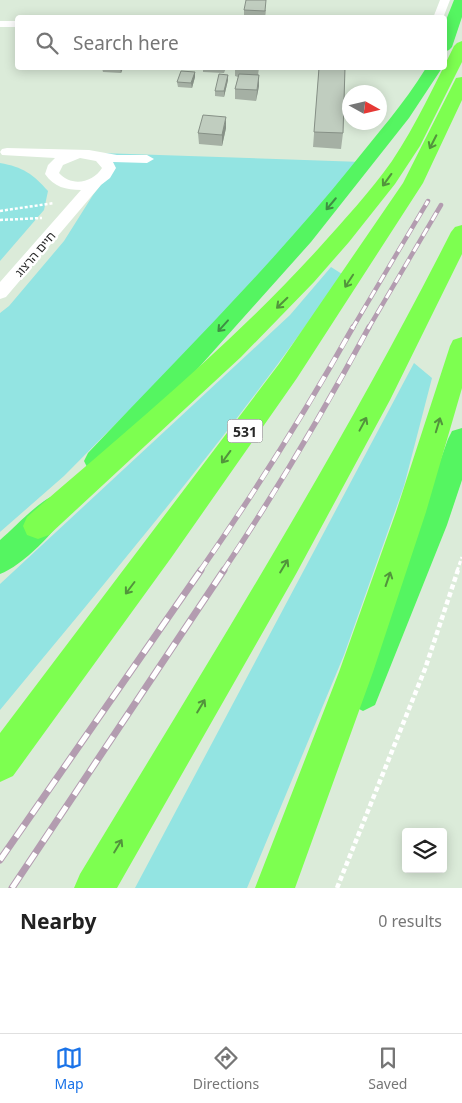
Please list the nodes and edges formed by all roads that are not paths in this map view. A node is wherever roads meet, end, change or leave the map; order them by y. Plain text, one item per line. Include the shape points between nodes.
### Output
1 (445, 0) edge
2 (461, 0) edge
3 (439, 15) edge
4 (0, 24) edge
5 (15, 24) edge
6 (447, 39) edge
7 (462, 46) edge
8 (433, 70) edge
9 (462, 82) edge
10 (4, 152) edge
11 (76, 154) junction
12 (97, 155) junction
13 (56, 178) junction
14 (100, 179) junction
15 (67, 210) junction
16 (462, 232) edge
17 (0, 293) edge
18 (462, 346) edge
19 (462, 439) edge
20 (38, 526) junction
21 (0, 560) edge
22 (0, 763) edge
23 (94, 888) edge
24 (275, 888) edge
25 (281, 888) edge

1 - 3 street
2 - 6 main road
4 - 5 street
7 -> 20 highway via 402,160 305,280 238,346
8 -> 20 main road via 364,163 304,236
9 -> 22 highway, 531 via 413,183 294,364
10 - 11 street
10 - 13 street via 34,160
11 - 12 street
11 - 13 street via 56,163
12 - 14 street via 108,163 109,168
12 - 14 street via 147,159
13 - 14 street via 77,186
13 - 15 street
14 - 15 street, חיים הרצוג
15 - 17 street, חיים הרצוג
23 -> 16 highway via 325,497
24 -> 18 highway via 356,672 411,512
19 - 25 main road via 404,596
20 - 21 main road

